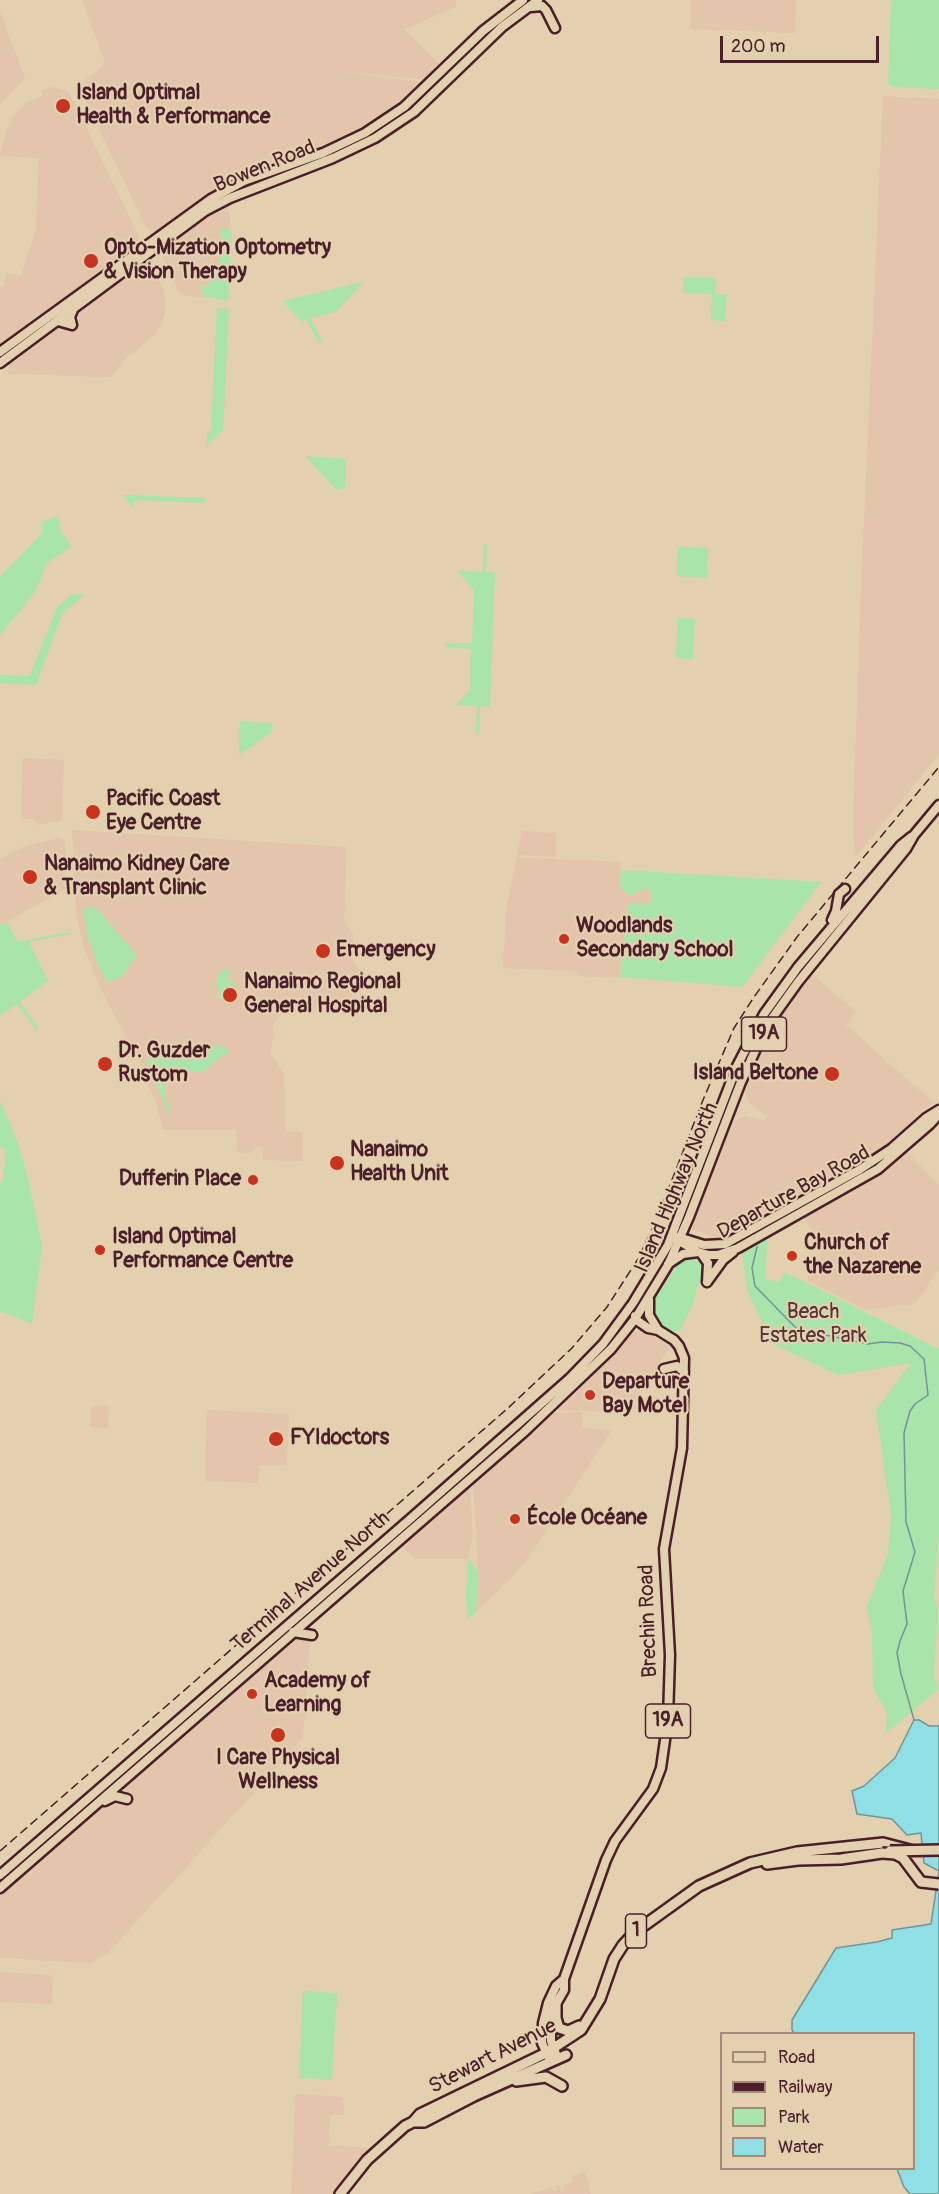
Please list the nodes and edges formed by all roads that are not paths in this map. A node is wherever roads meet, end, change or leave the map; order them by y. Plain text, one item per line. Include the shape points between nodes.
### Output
1 (538, 0) edge
2 (525, 4) edge
3 (555, 28) dead end
4 (2, 358) edge
5 (939, 805) edge
6 (914, 835) junction
7 (845, 889) dead end
8 (825, 933) junction
9 (743, 1052) junction
10 (732, 1104) junction
11 (939, 1112) edge
12 (689, 1217) junction
13 (677, 1238) junction
14 (724, 1244) junction
15 (738, 1248) junction
16 (700, 1250) junction
17 (718, 1255) junction
18 (668, 1264) junction
19 (650, 1296) junction
20 (633, 1303) junction
21 (635, 1319) junction
22 (648, 1328) junction
23 (658, 1330) junction
24 (611, 1349) junction
25 (664, 1370) dead end
26 (684, 1372) junction
27 (576, 1385) junction
28 (517, 1425) junction
29 (484, 1466) junction
30 (292, 1632) junction
31 (312, 1635) dead end
32 (127, 1799) dead end
33 (82, 1815) junction
34 (882, 1848) junction
35 (939, 1850) edge
36 (724, 1874) junction
37 (0, 1875) edge
38 (939, 1884) edge
39 (0, 1888) edge
40 (564, 1979) junction
41 (556, 2004) junction
42 (586, 2021) junction
43 (555, 2055) junction
44 (562, 2086) dead end
45 (488, 2090) junction
46 (414, 2122) junction
47 (340, 2194) edge

1 - 2 main road, Bowen Road
2 - 3 main road via 542,6
2 - 4 main road, Bowen Road via 483,31 404,107 365,134 244,181 211,199 36,326
2 - 4 main road, Bowen Road via 414,112 375,138 333,158 205,211
5 - 6 main road, Island Highway North / 19A
6 - 8 main road, Island Highway North / 19A
6 - 10 main road, Island Highway North / 19A via 781,1005
7 - 8 main road via 839,894
8 - 9 main road, Island Highway North / 19A via 776,996
9 - 10 main road via 730,1096
9 - 13 main road, Island Highway North / 19A
10 - 12 main road, Island Highway North / 19A
11 - 14 main road, Departure Bay Road via 859,1170
11 - 15 main road, Departure Bay Road via 878,1169
12 - 13 main road, Island Highway North / 19A
12 - 16 main road via 690,1232
13 - 16 main road, Departure Bay Road
13 - 18 main road, Island Highway North / 19A
13 - 20 main road, Island Highway North / 19A
14 - 16 main road, Departure Bay Road
14 - 17 main road
15 - 16 main road via 707,1282 708,1263
15 - 17 main road, Departure Bay Road
16 - 17 main road, Departure Bay Road
16 - 18 main road via 683,1254
18 - 19 main road, Island Highway North / 19A
19 - 21 main road, Island Highway North / 19A
19 - 23 main road via 648,1315
20 - 21 main road
20 - 28 main road, Terminal Avenue North via 585,1363
21 - 22 main road, Brechin Road / 19A
21 - 24 main road, Terminal Avenue North
22 - 23 main road, Brechin Road / 19A
22 - 24 main road via 632,1331
23 - 26 main road, Brechin Road / 19A via 679,1346
24 - 27 main road, Terminal Avenue North
25 - 26 main road via 677,1366
26 - 40 main road, Brechin Road / 19A via 682,1448 664,1549 670,1655 668,1719 661,1768 653,1789 606,1860
27 - 28 main road via 529,1421
27 - 29 main road, Terminal Avenue North
28 - 29 main road via 513,1436
28 - 37 main road, Terminal Avenue North
29 - 30 main road, Terminal Avenue North
30 - 31 main road
30 - 33 main road, Terminal Avenue North
32 - 33 main road via 114,1796 94,1812
33 - 39 main road, Terminal Avenue North
34 - 35 highway, 1, bridge
34 - 35 highway, 1
34 - 36 highway, 1 via 841,1859 774,1862
34 - 36 highway, 1 via 775,1856
34 - 38 highway, bridge via 903,1858 921,1882
34 - 38 highway via 897,1852 918,1881
36 - 42 highway, 1 via 699,1886 635,1932 614,1959 600,1999
40 - 41 main road, Brechin Road / 19A via 564,1990
40 - 43 main road, Brechin Road / 19A via 556,1986 543,2023 542,2043
41 - 42 highway via 559,2028 573,2030
41 - 43 main road, Brechin Road / 19A via 551,2024
42 - 43 highway, Stewart Avenue / 1
43 - 45 highway, Stewart Avenue / 1
43 - 46 highway, Stewart Avenue / 1 via 420,2114
44 - 45 highway via 546,2076
45 - 46 highway, Stewart Avenue / 1 via 424,2122
46 - 47 highway, Stewart Avenue / 1 via 367,2160

